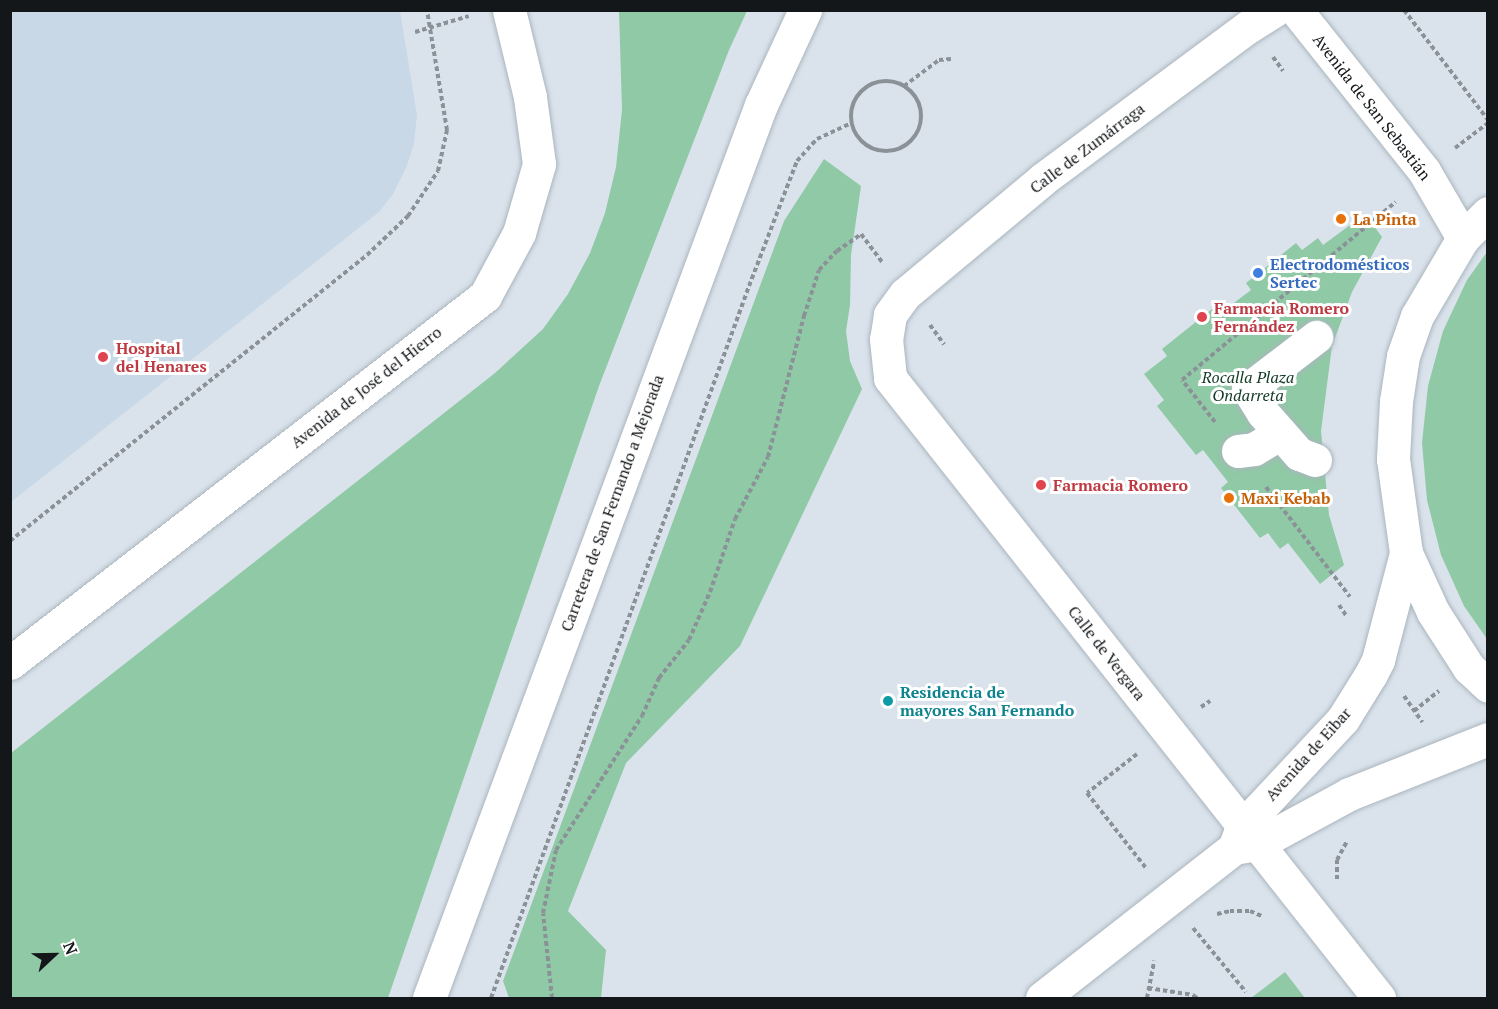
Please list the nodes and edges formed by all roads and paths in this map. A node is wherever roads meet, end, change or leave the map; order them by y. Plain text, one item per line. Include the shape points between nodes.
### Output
1 (428, 10) edge
2 (509, 10) edge
3 (805, 10) edge
4 (1275, 10) edge
5 (1296, 10) edge
6 (1404, 10) edge
7 (471, 15) dead end
8 (429, 28) junction
9 (416, 32) dead end
10 (951, 59) dead end
11 (904, 86) junction
12 (1488, 120) edge
13 (852, 123) junction
14 (1397, 202) dead end
15 (1488, 213) edge
16 (861, 234) dead end
17 (1463, 238) junction
18 (1347, 241) dead end
19 (905, 294) joint
20 (1316, 337) dead end
21 (1281, 433) junction
22 (1238, 451) dead end
23 (1315, 460) dead end
24 (10, 541) edge
25 (1308, 541) dead end
26 (1406, 553) junction
27 (1350, 597) dead end
28 (10, 663) edge
29 (1488, 686) edge
30 (1210, 701) dead end
31 (1168, 730) junction
32 (1488, 740) edge
33 (1355, 832) dead end
34 (1244, 840) junction
35 (1341, 889) dead end
36 (1170, 898) junction
37 (1212, 915) dead end
38 (1272, 920) dead end
39 (1203, 922) dead end
40 (1193, 928) junction
41 (1184, 935) dead end
42 (1155, 956) dead end
43 (1148, 988) junction
44 (1245, 992) dead end
45 (429, 999) edge
46 (491, 999) edge
47 (552, 999) edge
48 (1042, 999) edge
49 (1147, 999) edge
50 (1197, 999) edge
51 (1379, 999) edge

1 - 8 path
2 - 28 street, Avenida de José del Hierro via 530,97 539,164 519,233 485,296
3 - 45 street, Carretera de San Fernando a Mejorada via 761,105
4 - 19 street, Calle de Zumárraga via 1042,180
5 - 17 street, Avenida de San Sebastián via 1424,171
6 - 12 path
7 - 8 path
8 - 9 path
8 - 24 path via 447,129 438,171 408,216 367,255
10 - 11 path via 939,60
11 - 13 path via 887,80 869,85 853,105
11 - 13 path via 913,93 922,112 918,133 911,142 892,152 871,148 855,134
13 - 46 path via 817,139 797,161
14 - 18 path
15 - 17 street
16 - 47 path via 819,270 768,457 735,519 711,591 689,640 659,678 642,716 555,850 543,913
17 - 26 street via 1417,316 1403,356 1393,459
19 - 31 street, Calle de Vergara via 890,315 886,339 890,378
20 - 21 street via 1248,389
21 - 22 street via 1254,449
21 - 23 street via 1299,454
25 - 27 path
26 - 29 street via 1433,612 1469,668
26 - 34 street, Avenida de Eibar via 1371,674 1343,719
30 - 31 path
31 - 34 street, Calle de Vergara
31 - 36 path via 1088,793
32 - 34 street, Avenida de Eibar
33 - 35 path via 1337,860 1336,880
34 - 36 street, Avenida de Eibar
34 - 51 street, Calle de Vergara
36 - 40 path
36 - 48 street, Avenida de Eibar
37 - 38 path via 1250,911
39 - 40 path
40 - 41 path
40 - 44 path
42 - 43 path
43 - 49 path
43 - 50 path

